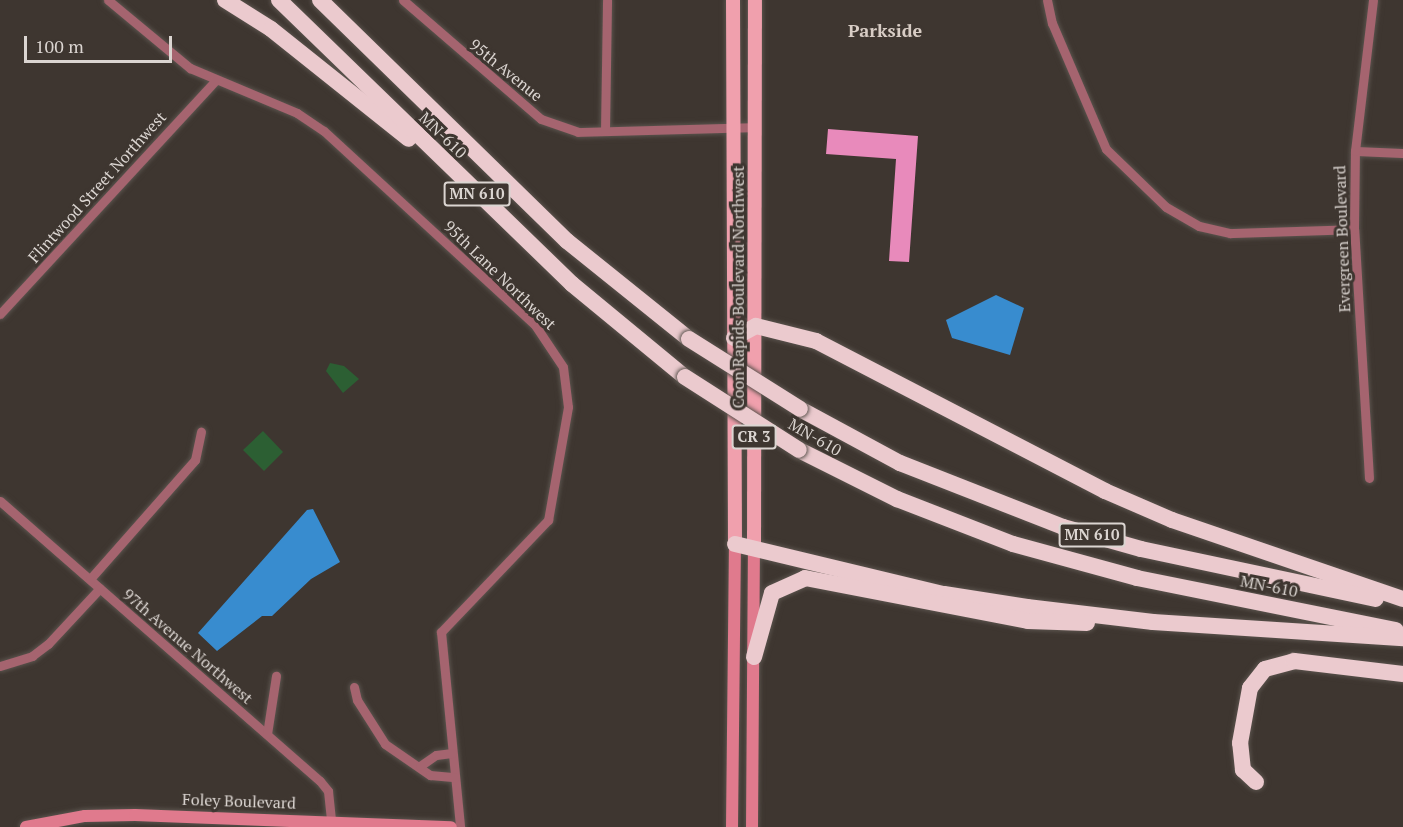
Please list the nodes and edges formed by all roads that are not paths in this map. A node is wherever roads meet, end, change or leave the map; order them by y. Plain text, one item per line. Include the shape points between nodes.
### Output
1 (108, 0) edge
2 (225, 0) edge
3 (279, 0) edge
4 (320, 0) edge
5 (403, 0) edge
6 (607, 0) edge
7 (733, 0) edge
8 (755, 0) edge
9 (1047, 0) edge
10 (1372, 0) edge
11 (216, 80) junction
12 (754, 127) junction
13 (735, 128) junction
14 (605, 131) junction
15 (1355, 151) junction
16 (1403, 153) edge
17 (441, 158) junction
18 (1354, 229) junction
19 (0, 314) edge
20 (756, 326) junction
21 (734, 338) junction
22 (201, 432) dead end
23 (1369, 478) dead end
24 (0, 501) edge
25 (735, 544) junction
26 (754, 549) junction
27 (90, 579) junction
28 (100, 588) junction
29 (1403, 599) edge
30 (1403, 605) edge
31 (1153, 622) junction
32 (1403, 632) edge
33 (1403, 638) edge
34 (754, 657) junction
35 (0, 666) edge
36 (1403, 674) edge
37 (276, 676) dead end
38 (354, 687) dead end
39 (267, 734) junction
40 (452, 753) junction
41 (420, 766) junction
42 (455, 777) junction
43 (1256, 782) dead end
44 (332, 824) edge
45 (26, 827) edge
46 (451, 827) edge
47 (460, 827) edge
48 (732, 827) edge
49 (752, 827) edge

1 - 11 street, 95th Lane Northwest via 174,57
2 - 17 highway via 271,29 404,135
3 - 17 highway, MN-610 / MN 610
4 - 30 highway, MN-610 / MN 610, bridge via 567,241 689,339 800,409 900,462 1063,526 1141,549
5 - 14 street, 95th Avenue via 541,119 578,132
6 - 14 street
7 - 13 main road, Coon Rapids Boulevard Northwest / CR 3
8 - 12 main road, Coon Rapids Boulevard Northwest / CR 3
9 - 18 street via 1052,23 1106,149 1166,207 1199,226 1230,233
10 - 15 street, Evergreen Boulevard
11 - 19 street, Flintwood Street Northwest
11 - 40 street, 95th Lane Northwest via 297,113 324,130 541,332 568,384 557,486 543,528 441,632
12 - 13 street, 95th Avenue
12 - 20 main road, Coon Rapids Boulevard Northwest / CR 3
13 - 14 street, 95th Avenue
13 - 21 main road, Coon Rapids Boulevard Northwest / CR 3
15 - 16 street
15 - 18 street, Evergreen Boulevard
17 - 32 highway, MN-610 / MN 610, bridge via 572,284 686,377 799,450 897,499 1013,544 1137,578
18 - 23 street, Evergreen Boulevard
20 - 21 highway
20 - 26 main road, Coon Rapids Boulevard Northwest / CR 3
20 - 29 highway via 816,341 1105,491 1172,520
21 - 25 main road, Coon Rapids Boulevard Northwest / CR 3
22 - 27 street via 195,460
24 - 27 street, 97th Avenue Northwest
25 - 26 highway
25 - 48 main road, Coon Rapids Boulevard Northwest / CR 3
26 - 31 highway via 944,594
26 - 34 main road, Coon Rapids Boulevard Northwest / CR 3
27 - 28 street, 97th Avenue Northwest
28 - 35 street via 48,644 32,656
28 - 39 street, 97th Avenue Northwest
31 - 33 highway
31 - 34 highway via 1028,621 805,578 772,593
34 - 49 main road, Coon Rapids Boulevard Northwest / CR 3
36 - 43 highway via 1294,661 1265,669 1250,687 1240,743 1244,770
37 - 39 street
38 - 41 street via 357,700 385,744
39 - 44 street, 97th Avenue Northwest via 328,791
40 - 41 street via 436,755
40 - 42 street, 95th Lane Northwest
41 - 42 street via 439,778
42 - 47 street, 95th Lane Northwest
44 - 45 main road, Foley Boulevard via 125,815 85,816
44 - 46 main road, Foley Boulevard

